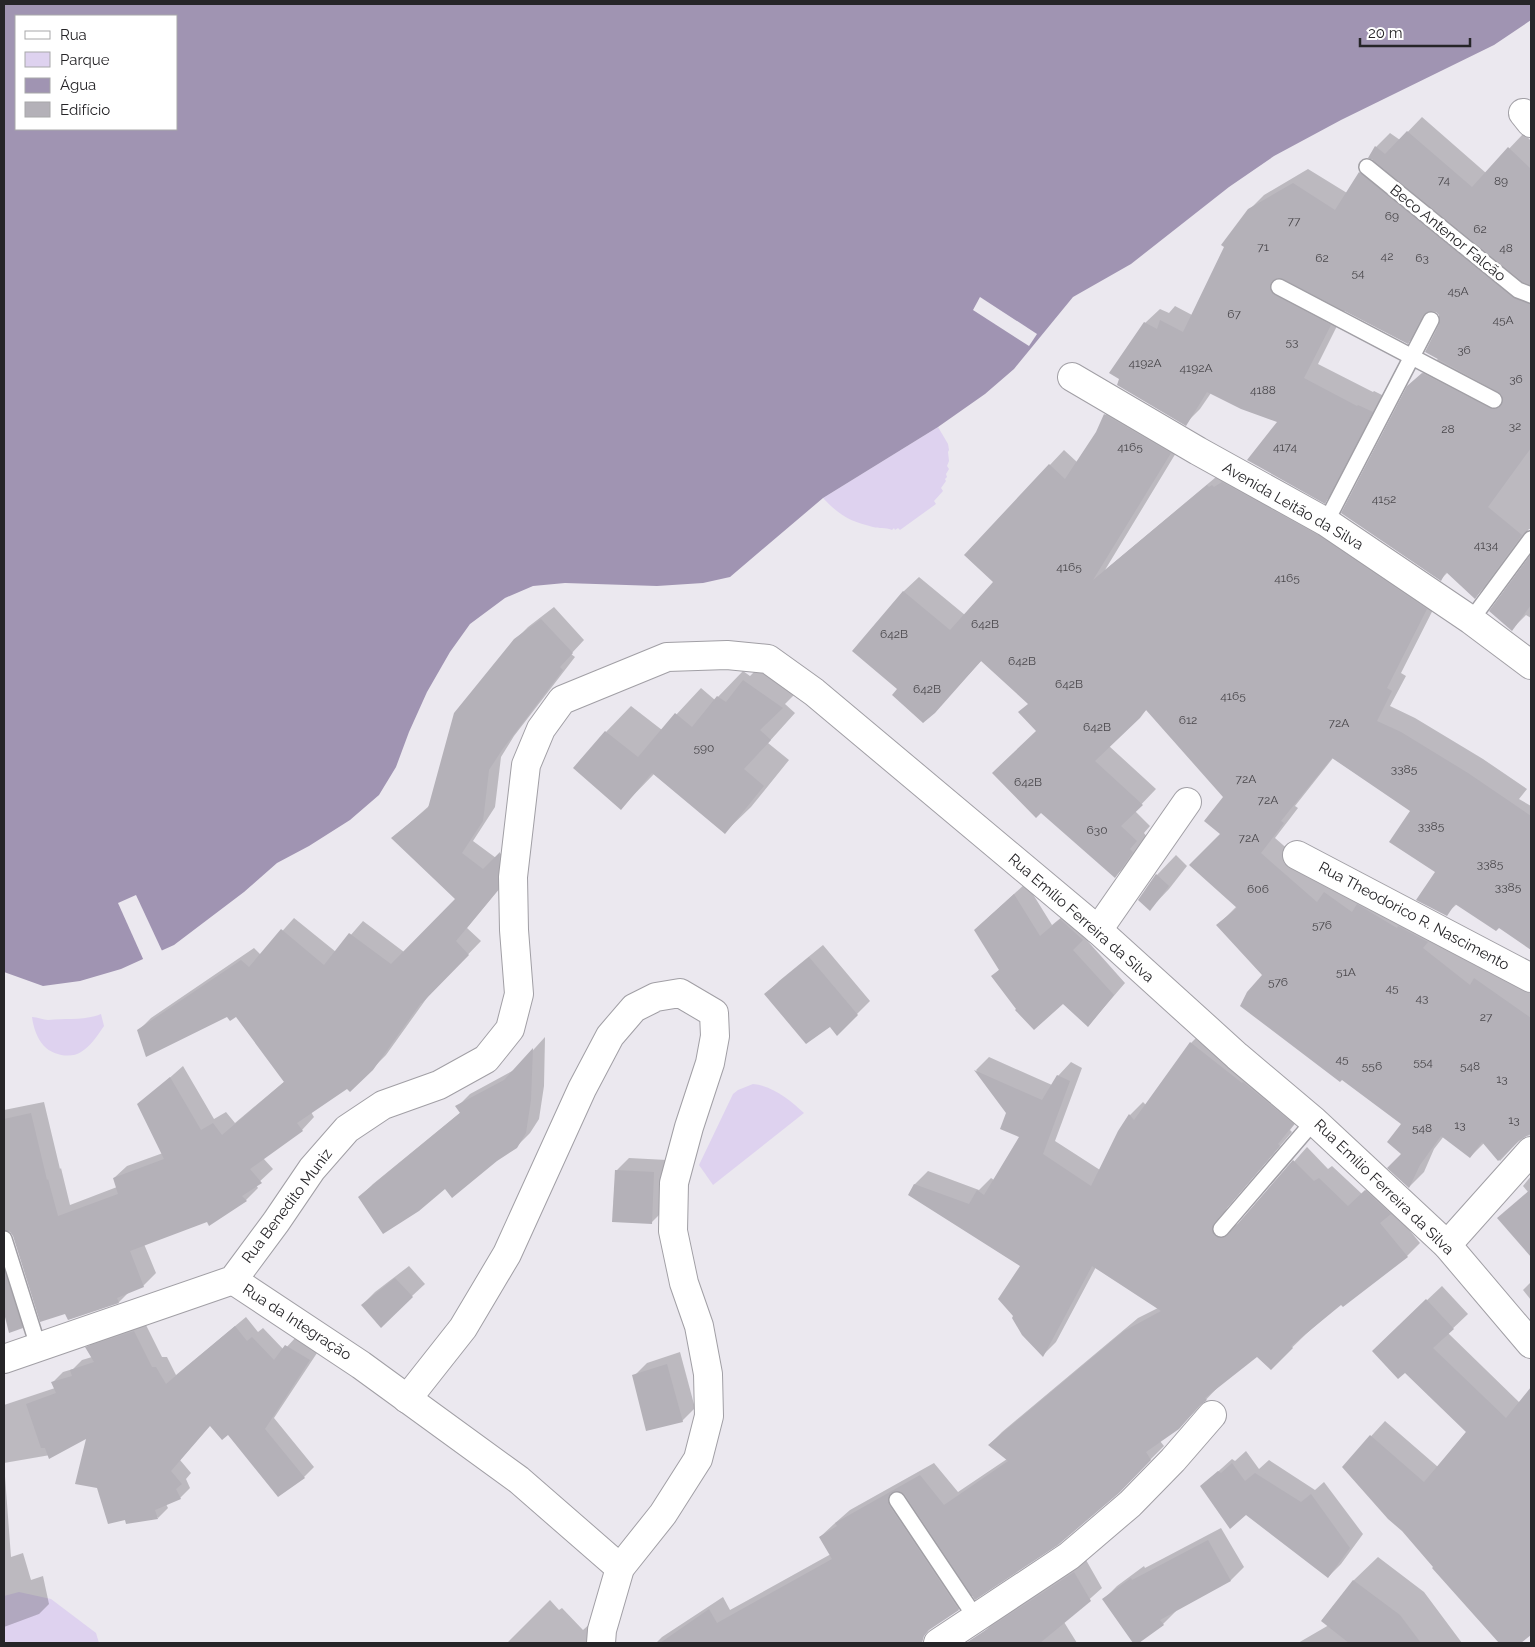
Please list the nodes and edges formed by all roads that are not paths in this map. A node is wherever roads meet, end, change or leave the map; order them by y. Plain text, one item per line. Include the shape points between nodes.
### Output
1 (1367, 167) dead end
2 (1279, 287) dead end
3 (1531, 295) edge
4 (1431, 320) dead end
5 (1412, 357) junction
6 (1072, 377) dead end
7 (1494, 400) dead end
8 (1326, 522) junction
9 (1531, 539) edge
10 (1471, 620) junction
11 (1531, 665) edge
12 (562, 700) joint
13 (1187, 802) dead end
14 (1297, 855) dead end
15 (1098, 930) junction
16 (1531, 978) edge
17 (1314, 1121) junction
18 (1531, 1151) edge
19 (1221, 1228) dead end
20 (4, 1239) edge
21 (1447, 1245) junction
22 (233, 1280) junction
23 (1531, 1344) edge
24 (38, 1346) junction
25 (4, 1359) edge
26 (407, 1399) junction
27 (1212, 1414) dead end
28 (897, 1500) dead end
29 (620, 1568) junction
30 (976, 1618) junction
31 (950, 1640) edge
32 (601, 1643) edge

1 - 3 lane, Beco Antenor Falcão via 1518,290
2 - 5 lane
4 - 5 lane
5 - 7 lane
5 - 8 lane
6 - 8 street, Avenida Leitão da Silva
8 - 10 street, Avenida Leitão da Silva
9 - 10 lane
10 - 11 street, Avenida Leitão da Silva
12 - 15 street, Rua Emílio Ferreira da Silva via 666,657 728,655 768,659 814,692
12 - 22 street, Rua Benedito Muniz via 541,729 526,764 513,877 519,994 510,1029 486,1059 439,1085 383,1105 347,1129 312,1169
13 - 15 street
14 - 16 street, Rua Theodorico R. Nascimento
15 - 17 street, Rua Emílio Ferreira da Silva
17 - 19 lane
17 - 21 street, Rua Emílio Ferreira da Silva
18 - 21 street
20 - 24 lane
21 - 23 street, Rua Emílio Ferreira da Silva
22 - 24 street, Rua Benedito Muniz
22 - 26 street, Rua da Integração via 361,1364
24 - 25 street, Rua Benedito Muniz
26 - 29 street, Rua da Integração via 519,1480
26 - 29 street via 463,1328 507,1254 582,1089 610,1036 634,1008 656,997 680,993 714,1013 715,1036 710,1063 674,1183 673,1231 684,1283 699,1326 708,1374 709,1416 698,1460 663,1514
27 - 30 street via 1130,1504 1069,1556
28 - 30 lane
29 - 32 street
30 - 31 street

